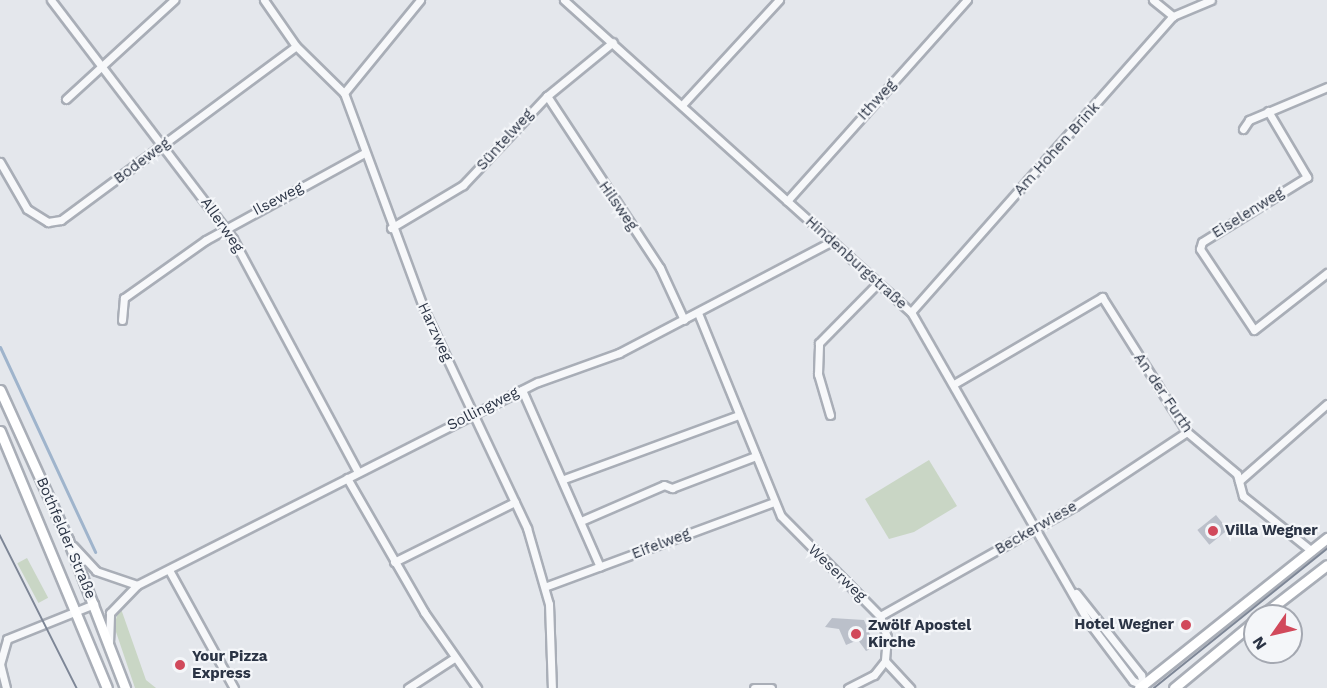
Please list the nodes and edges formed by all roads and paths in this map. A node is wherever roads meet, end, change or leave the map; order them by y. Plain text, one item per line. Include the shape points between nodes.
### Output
1 (51, 0) edge
2 (174, 0) edge
3 (264, 0) edge
4 (420, 0) edge
5 (564, 0) edge
6 (779, 0) edge
7 (967, 0) edge
8 (1153, 0) edge
9 (1211, 0) edge
10 (1173, 16) junction
11 (613, 42) junction
12 (296, 46) junction
13 (105, 67) junction
14 (1327, 87) edge
15 (344, 93) junction
16 (547, 96) junction
17 (66, 99) dead end
18 (682, 105) junction
19 (1268, 111) junction
20 (1243, 129) dead end
21 (164, 145) junction
22 (364, 153) junction
23 (0, 162) edge
24 (787, 201) junction
25 (224, 228) junction
26 (391, 228) junction
27 (832, 242) junction
28 (1327, 273) edge
29 (878, 283) junction
30 (911, 312) junction
31 (698, 313) junction
32 (122, 320) dead end
33 (684, 320) junction
34 (954, 384) junction
35 (0, 390) edge
36 (522, 390) junction
37 (1327, 404) edge
38 (473, 414) junction
39 (739, 414) junction
40 (830, 415) dead end
41 (0, 431) edge
42 (1187, 432) junction
43 (756, 456) junction
44 (358, 472) junction
45 (347, 478) junction
46 (564, 479) junction
47 (1239, 481) junction
48 (515, 502) junction
49 (774, 502) junction
50 (581, 521) junction
51 (1036, 528) junction
52 (1327, 538) edge
53 (68, 540) junction
54 (1312, 551) junction
55 (394, 562) junction
56 (1327, 565) edge
57 (600, 567) junction
58 (169, 570) junction
59 (137, 585) junction
60 (547, 586) junction
61 (94, 604) junction
62 (1277, 604) edge
63 (78, 611) junction
64 (879, 616) junction
65 (1243, 631) edge
66 (109, 644) junction
67 (454, 658) junction
68 (885, 661) junction
69 (1142, 687) edge
70 (6, 688) edge
71 (107, 688) edge
72 (125, 688) edge
73 (234, 688) edge
74 (408, 688) edge
75 (477, 688) edge
76 (552, 688) edge
77 (754, 688) edge
78 (771, 688) edge
79 (848, 688) edge
80 (910, 688) edge
81 (1174, 688) edge

1 - 13 street, Allerweg
2 - 13 street
3 - 12 street, Harzweg
4 - 15 street
5 - 11 street, Hindenburgstraße
6 - 18 street
7 - 24 street, Ithweg
8 - 10 street
9 - 10 street, Am Hohen Brink
10 - 30 street, Am Hohen Brink
11 - 16 street, Süntelweg
11 - 18 street, Hindenburgstraße
12 - 15 street, Harzweg
12 - 21 street, Bodeweg
13 - 17 street
13 - 21 street, Allerweg
14 - 19 street
15 - 22 street, Harzweg
16 - 26 street, Süntelweg via 463,185
16 - 33 street, Hilsweg via 660,268
18 - 24 street, Hindenburgstraße
19 - 20 street
19 - 28 street, Eiselenweg via 1307,177 1202,242 1200,249 1254,330
21 - 23 street, Bodeweg via 75,213 48,222 27,209
21 - 25 street, Allerweg
22 - 25 street, Ilseweg
22 - 26 street, Harzweg
24 - 27 street, Hindenburgstraße
25 - 32 street, Ilseweg via 124,298
25 - 44 street, Allerweg
26 - 38 street, Harzweg
27 - 29 street, Hindenburgstraße
27 - 31 street, Sollingweg
29 - 30 street, Hindenburgstraße
29 - 40 street via 819,343 818,374
30 - 34 street, Hindenburgstraße
31 - 33 street, Sollingweg
31 - 39 street, Weserweg
33 - 36 street, Sollingweg via 619,353
34 - 42 street, An der Furth via 1102,297
34 - 51 street, Hindenburgstraße
35 - 53 main road, Bothfelder Straße
36 - 38 street, Sollingweg
36 - 46 street
37 - 47 street
38 - 44 street, Sollingweg
38 - 48 street, Harzweg
39 - 43 street, Weserweg
39 - 46 street
41 - 63 main road, Bothfelder Straße
42 - 47 street, An der Furth
42 - 51 street, Beckerwiese
43 - 49 street, Weserweg
43 - 50 street via 672,488 664,485
44 - 45 street, Sollingweg
45 - 55 street
45 - 58 street, Sollingweg
46 - 50 street
47 - 54 street, An der Furth via 1243,496
48 - 55 street
48 - 60 street, Harzweg
49 - 57 street, Eifelweg
49 - 64 street, Weserweg via 791,528
50 - 57 street
51 - 64 street, Beckerwiese
51 - 69 street, Hindenburgstraße via 1094,631
52 - 54 main road
53 - 59 street via 96,571
53 - 61 main road, Bothfelder Straße
54 - 69 main road
55 - 67 street
56 - 62 main road
57 - 60 street, Eifelweg
58 - 59 street, Sollingweg
58 - 73 street
59 - 66 street, Sollingweg via 110,613
60 - 76 street, Harzweg
61 - 63 street
61 - 66 main road, Bothfelder Straße
63 - 70 street via 7,639 0,664
63 - 71 main road, Bothfelder Straße
64 - 68 street via 887,637
65 - 81 main road
66 - 72 main road, Bothfelder Straße
67 - 74 street
67 - 75 street
68 - 79 street via 874,675
68 - 80 street
77 - 78 street

